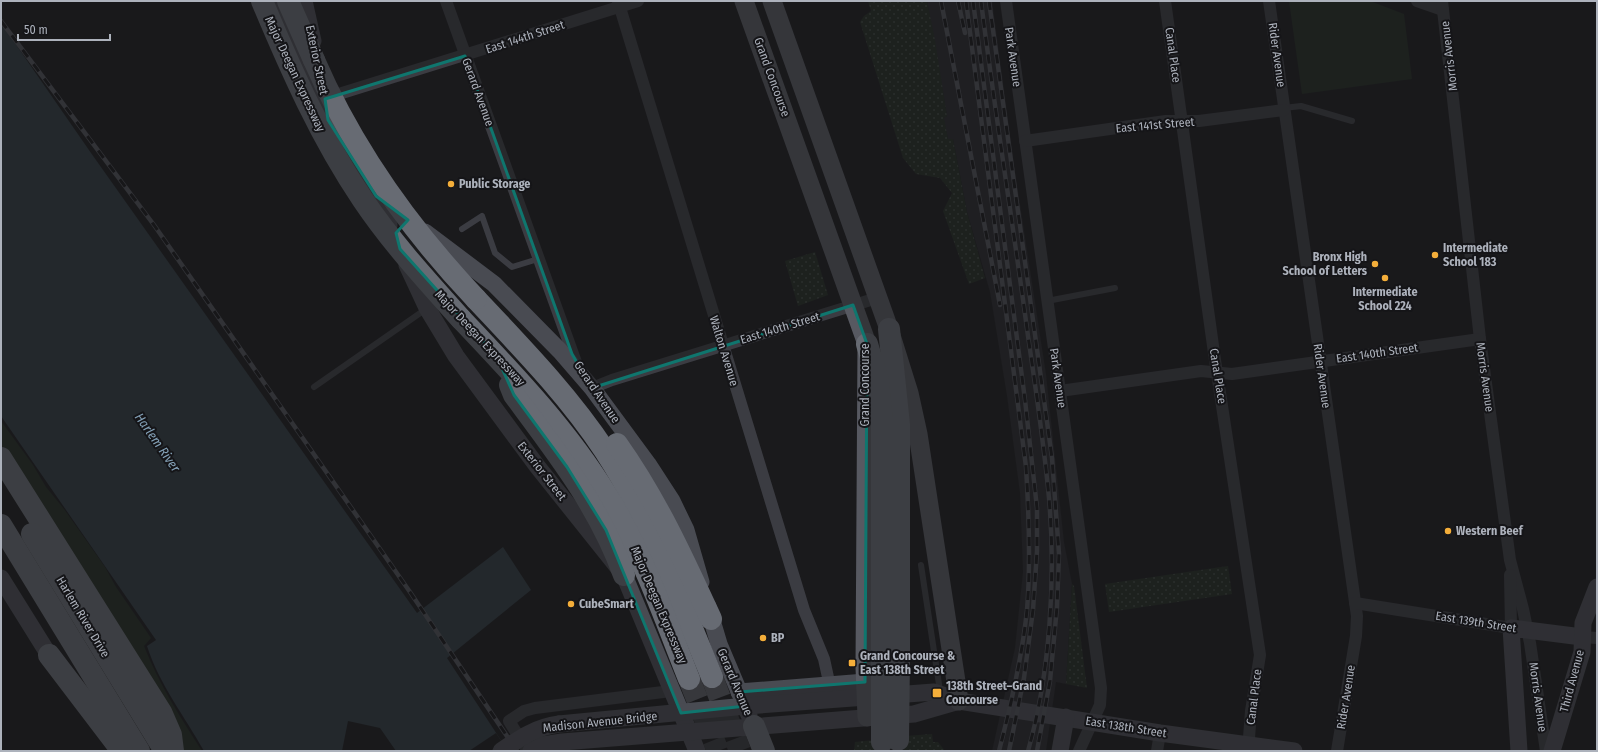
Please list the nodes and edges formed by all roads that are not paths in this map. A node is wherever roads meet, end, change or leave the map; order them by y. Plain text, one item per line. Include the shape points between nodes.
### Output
1 (262, 1) edge
2 (275, 1) edge
3 (288, 1) edge
4 (303, 1) edge
5 (446, 1) edge
6 (638, 1) edge
7 (744, 1) edge
8 (772, 1) edge
9 (1006, 1) edge
10 (1165, 1) edge
11 (1269, 1) edge
12 (1417, 1) edge
13 (619, 4) edge
14 (1442, 5) edge
15 (465, 56) junction
16 (314, 60) junction
17 (322, 100) junction
18 (1284, 109) junction
19 (1352, 121) dead end
20 (1182, 122) junction
21 (1025, 141) junction
22 (376, 196) junction
23 (413, 224) junction
24 (462, 230) dead end
25 (395, 239) junction
26 (538, 259) junction
27 (1114, 288) dead end
28 (877, 298) junction
29 (1047, 301) junction
30 (853, 305) junction
31 (427, 308) junction
32 (889, 329) junction
33 (1480, 339) junction
34 (867, 344) junction
35 (723, 346) junction
36 (497, 357) junction
37 (1320, 361) junction
38 (1218, 373) junction
39 (552, 380) junction
40 (314, 387) dead end
41 (592, 388) junction
42 (1060, 391) junction
43 (1, 458) edge
44 (1, 483) edge
45 (1, 525) edge
46 (1510, 560) junction
47 (921, 565) dead end
48 (624, 575) junction
49 (1, 578) edge
50 (1597, 587) edge
51 (1355, 603) junction
52 (711, 619) junction
53 (1520, 630) junction
54 (1590, 638) edge
55 (49, 655) junction
56 (890, 656) junction
57 (712, 678) tunnel mouth
58 (689, 679) tunnel mouth
59 (865, 689) junction
60 (671, 691) junction
61 (831, 692) junction
62 (944, 696) junction
63 (742, 699) junction
64 (681, 713) junction
65 (1066, 716) junction
66 (867, 717) junction
67 (1093, 722) junction
68 (754, 726) junction
69 (688, 731) junction
70 (1160, 732) junction
71 (890, 746) edge
72 (1249, 748) edge
73 (108, 751) edge
74 (122, 751) edge
75 (139, 751) edge
76 (165, 751) edge
77 (173, 751) edge
78 (501, 751) edge
79 (529, 751) edge
80 (696, 751) edge
81 (764, 751) edge
82 (1060, 751) edge
83 (1079, 751) edge
84 (1157, 751) edge
85 (1294, 751) edge
86 (1338, 751) edge
87 (1519, 751) edge
88 (1546, 751) edge
89 (1552, 751) edge

1 - 36 highway, Major Deegan Expressway, bridge via 308,104 352,182 407,259
2 - 17 main road, Exterior Street
3 - 16 highway, Major Deegan Expressway
4 - 16 highway
4 - 17 main road, Exterior Street
5 - 15 street, Gerard Avenue
6 - 13 street, East 144th Street
7 - 30 main road, Grand Concourse
8 - 28 main road, Grand Concourse
9 - 21 street, Park Avenue
10 - 20 street, Canal Place
11 - 18 street, Rider Avenue
12 - 14 street
13 - 15 street, East 144th Street
13 - 35 street, Walton Avenue
14 - 33 street, Morris Avenue
15 - 17 street, East 144th Street
15 - 26 street, Gerard Avenue
16 - 39 highway, Major Deegan Expressway, bridge via 353,138 389,195 429,247
17 - 22 main road, Exterior Street via 328,120
18 - 19 lane via 1301,106
18 - 20 street, East 141st Street
18 - 37 street, Rider Avenue
20 - 21 street, East 141st Street via 1166,121
20 - 38 street, Canal Place
21 - 29 street, Park Avenue
22 - 23 main road, Exterior Street
22 - 25 main road, Exterior Street
23 - 25 main road via 403,224
23 - 41 main road, Exterior Street via 494,284 560,351
24 - 26 lane via 482,216 495,253 512,267
25 - 31 main road, Exterior Street
26 - 41 street, Gerard Avenue via 572,354
27 - 29 lane
28 - 30 street, East 140th Street
28 - 32 main road, Grand Concourse
29 - 42 street, Park Avenue
30 - 34 main road, Grand Concourse
30 - 35 street, East 140th Street
31 - 40 lane
31 - 48 main road, Exterior Street via 456,356 537,466
32 - 56 highway via 899,425
32 - 62 main road, Grand Concourse via 918,434
33 - 37 street, East 140th Street
33 - 46 street, Morris Avenue
34 - 56 highway via 878,381 882,419
34 - 59 main road, Grand Concourse
35 - 41 street, East 140th Street
35 - 61 street, Walton Avenue via 804,610 824,659
36 - 48 highway via 514,395 556,451 598,516 613,544
36 - 58 highway, Major Deegan Expressway via 548,413 606,494 642,561
37 - 38 street, East 140th Street via 1232,374
37 - 51 street, Rider Avenue
38 - 42 street, East 140th Street via 1201,371
38 - 72 street, Canal Place via 1260,654 1251,711
39 - 52 highway via 602,424 636,473 673,537
39 - 57 highway, Major Deegan Expressway via 604,450 640,510 660,550
41 - 52 main road, Gerard Avenue via 648,464 676,508 695,557
42 - 67 street, Park Avenue via 1101,688 1100,705
43 - 77 highway via 168,726
44 - 76 highway, Harlem River Drive
45 - 75 highway, Harlem River Drive
46 - 53 street, Morris Avenue
46 - 53 street via 1510,606
47 - 62 lane
48 - 60 main road, Exterior Street
49 - 55 main road
50 - 54 main road, Third Avenue via 1583,623
51 - 53 street, East 139th Street
51 - 86 street, Rider Avenue via 1356,636
52 - 63 main road, Gerard Avenue
53 - 54 main road, East 139th Street
53 - 87 main road, Morris Avenue
53 - 88 street, Morris Avenue
54 - 89 main road, Third Avenue via 1582,652
55 - 73 street
55 - 74 highway
56 - 71 highway, bridge
59 - 61 main road, East 138th Street
59 - 62 main road, East 138th Street
59 - 66 main road, Grand Concourse
60 - 64 main road, Exterior Street
60 - 79 street via 524,711 509,721
61 - 63 main road, East 138th Street
62 - 65 main road, East 138th Street
62 - 66 main road, East 138th Street via 914,714
63 - 64 main road, East 138th Street
63 - 68 main road, Gerard Avenue
64 - 69 main road, Exterior Street
64 - 78 main road, Madison Avenue Bridge, bridge via 545,726 530,732
65 - 67 main road, East 138th Street
65 - 82 main road
66 - 68 main road, East 138th Street
67 - 70 main road, East 138th Street
67 - 83 street, Park Avenue
68 - 69 main road, East 138th Street
68 - 81 highway
69 - 79 main road, Madison Avenue Bridge via 562,742 543,745
69 - 80 main road, Exterior Street
70 - 72 main road, East 138th Street
70 - 84 street
72 - 85 main road, East 138th Street

